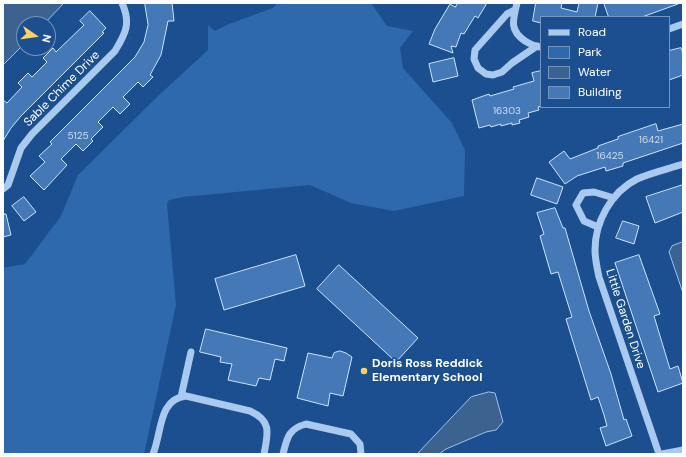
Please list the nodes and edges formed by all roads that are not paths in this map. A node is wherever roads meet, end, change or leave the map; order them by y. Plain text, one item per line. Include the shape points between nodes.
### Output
1 (122, 3) edge
2 (516, 7) edge
3 (683, 24) edge
4 (670, 29) edge
5 (539, 47) edge
6 (683, 164) edge
7 (3, 189) edge
8 (614, 198) junction
9 (598, 227) junction
10 (191, 352) dead end
11 (181, 397) junction
12 (683, 450) edge
13 (154, 453) edge
14 (264, 454) edge
15 (283, 454) edge
16 (361, 454) edge
17 (660, 454) edge

1 - 7 street, Sable Chime Drive via 127,25 125,35 115,51 32,134 21,148 8,185
2 - 5 street via 513,28 518,36
2 - 5 street via 506,14 476,50 474,60 478,68 486,74 502,72
3 - 4 street
6 - 8 street, Little Garden Drive via 636,179
8 - 9 street, Little Garden Drive
8 - 9 street via 594,192 583,193 576,205 584,221
9 - 17 street, Little Garden Drive via 595,250 599,277
10 - 11 street
11 - 13 street via 167,405
11 - 14 street via 243,409 259,416 265,422 268,433
12 - 17 street, Little Garden Drive
15 - 16 street via 288,436 293,430 306,424 351,434 360,444

